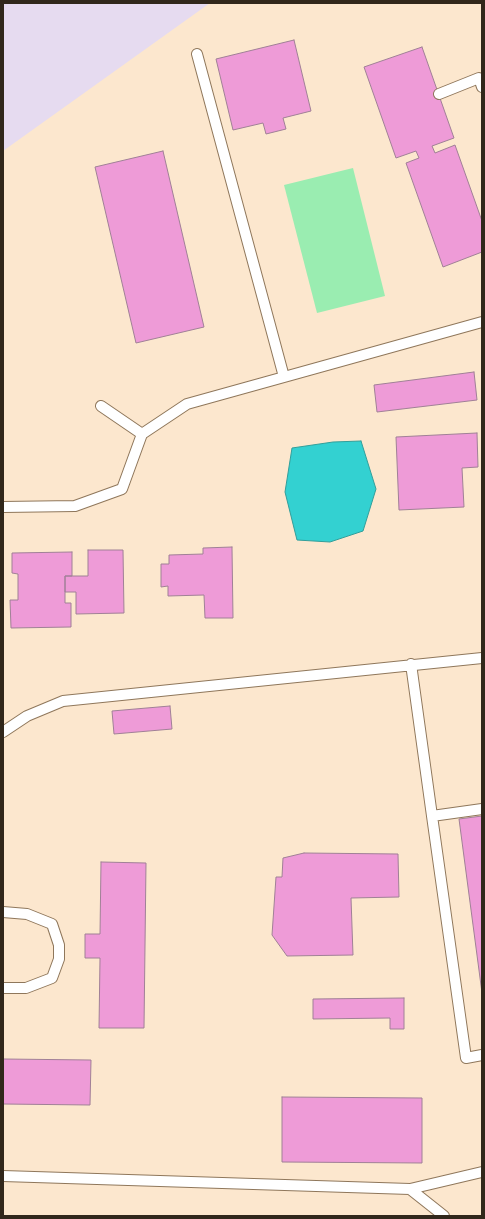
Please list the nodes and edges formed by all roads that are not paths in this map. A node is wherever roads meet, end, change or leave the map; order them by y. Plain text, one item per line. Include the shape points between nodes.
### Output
1 (197, 54) dead end
2 (482, 87) edge
3 (438, 94) dead end
4 (482, 322) edge
5 (284, 377) junction
6 (101, 406) dead end
7 (142, 434) junction
8 (3, 507) edge
9 (482, 658) edge
10 (411, 664) junction
11 (3, 732) edge
12 (482, 809) edge
13 (432, 816) junction
14 (3, 912) edge
15 (3, 988) edge
16 (482, 1055) edge
17 (482, 1172) edge
18 (3, 1176) edge
19 (410, 1189) junction
20 (444, 1216) edge

1 - 5 lane
2 - 3 lane via 479,78
4 - 5 lane
5 - 7 lane via 187,404
6 - 7 lane
7 - 8 lane via 122,489 75,506
9 - 10 lane
10 - 11 lane via 63,700 27,716
10 - 13 lane
12 - 13 lane
13 - 16 lane via 466,1058
14 - 15 lane via 27,914 52,924 59,944 59,959 52,978 26,988
17 - 19 lane
18 - 19 lane
19 - 20 lane

